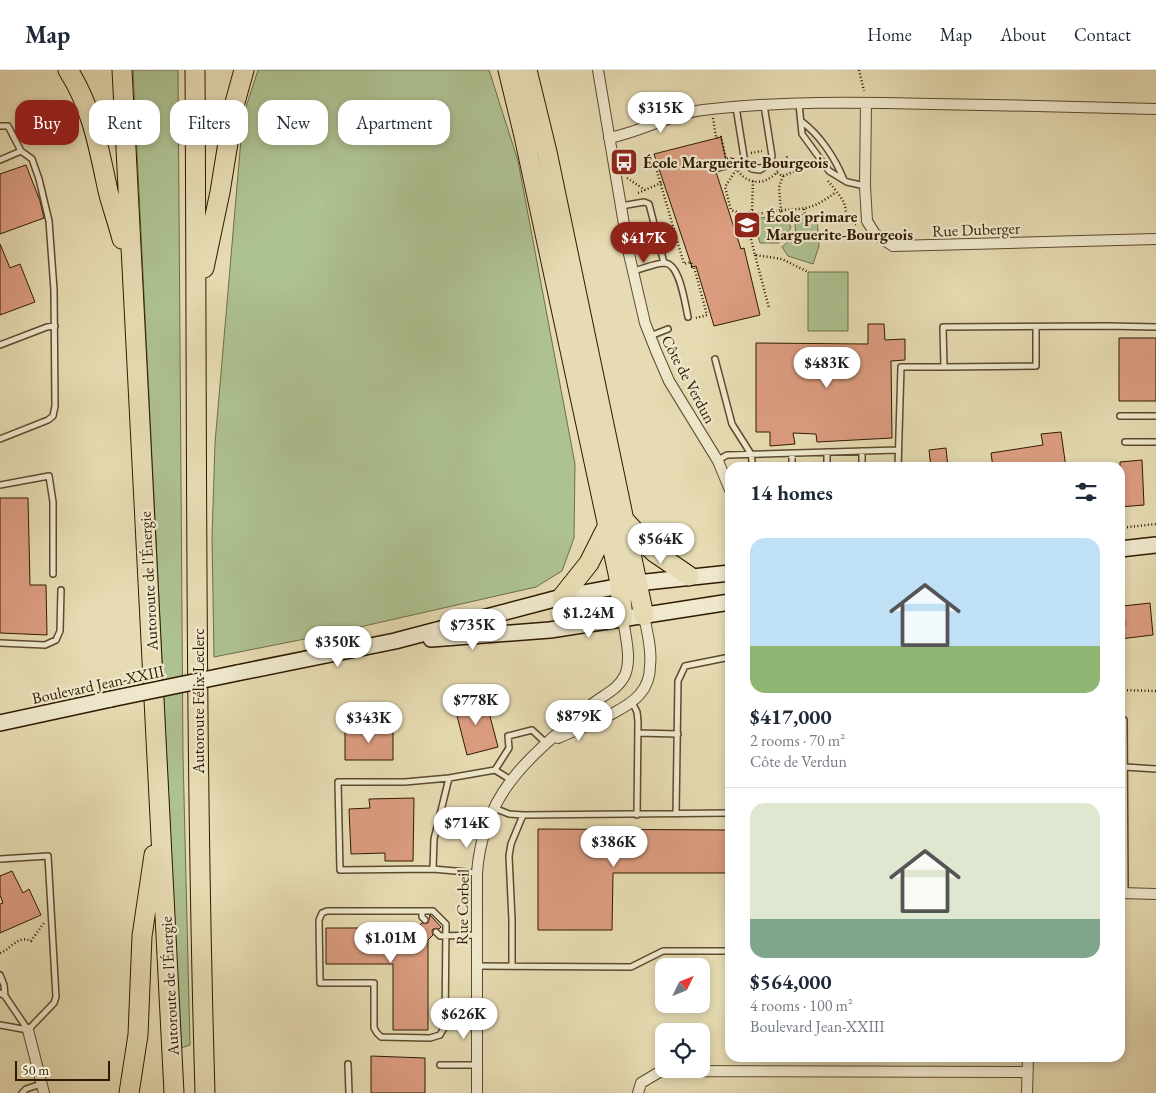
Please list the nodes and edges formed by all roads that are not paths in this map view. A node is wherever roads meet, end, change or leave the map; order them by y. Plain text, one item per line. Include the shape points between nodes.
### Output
1 (68, 70) edge
2 (122, 70) edge
3 (196, 70) edge
4 (244, 70) edge
5 (508, 70) edge
6 (527, 70) edge
7 (598, 70) edge
8 (866, 102) junction
9 (799, 103) junction
10 (764, 105) junction
11 (736, 107) junction
12 (1156, 108) edge
13 (801, 121) junction
14 (0, 126) edge
15 (609, 138) junction
16 (21, 151) junction
17 (0, 160) edge
18 (844, 180) junction
19 (865, 186) junction
20 (621, 206) junction
21 (1156, 239) edge
22 (664, 263) junction
23 (633, 271) junction
24 (132, 272) junction
25 (196, 308) junction
26 (688, 317) dead end
27 (55, 326) junction
28 (1036, 327) junction
29 (1156, 327) edge
30 (668, 329) dead end
31 (650, 336) junction
32 (0, 345) edge
33 (715, 359) dead end
34 (944, 367) junction
35 (1120, 416) dead end
36 (1156, 416) edge
37 (0, 439) edge
38 (1125, 442) dead end
39 (1156, 442) edge
40 (898, 450) junction
41 (862, 451) junction
42 (827, 452) junction
43 (792, 453) junction
44 (751, 454) junction
45 (718, 460) junction
46 (752, 462) edge
47 (792, 462) edge
48 (827, 462) edge
49 (862, 462) edge
50 (898, 462) edge
51 (725, 478) edge
52 (0, 485) edge
53 (625, 521) junction
54 (607, 527) junction
55 (1156, 545) edge
56 (1125, 548) edge
57 (725, 573) edge
58 (53, 574) dead end
59 (690, 576) junction
60 (628, 585) junction
61 (61, 590) dead end
62 (562, 597) junction
63 (725, 603) edge
64 (644, 616) junction
65 (623, 618) junction
66 (395, 641) junction
67 (0, 643) edge
68 (725, 658) edge
69 (632, 702) junction
70 (5, 721) edge
71 (638, 733) junction
72 (678, 734) junction
73 (546, 743) junction
74 (1125, 767) edge
75 (1156, 768) edge
76 (495, 770) junction
77 (449, 778) junction
78 (510, 780) junction
79 (494, 808) junction
80 (725, 813) edge
81 (160, 814) junction
82 (676, 814) junction
83 (523, 815) junction
84 (638, 815) junction
85 (0, 859) edge
86 (434, 869) junction
87 (477, 873) junction
88 (1125, 893) edge
89 (1156, 894) edge
90 (422, 911) junction
91 (425, 920) dead end
92 (436, 932) dead end
93 (446, 935) junction
94 (476, 935) junction
95 (725, 951) edge
96 (476, 966) junction
97 (512, 966) junction
98 (0, 975) edge
99 (2, 994) edge
100 (0, 1025) edge
101 (28, 1030) junction
102 (1028, 1062) edge
103 (348, 1064) dead end
104 (440, 1065) dead end
105 (477, 1065) junction
106 (1027, 1072) junction
107 (42, 1088) edge
108 (22, 1093) edge
109 (129, 1093) edge
110 (174, 1093) edge
111 (205, 1093) edge
112 (349, 1093) edge
113 (477, 1093) edge
114 (638, 1093) edge
115 (1027, 1093) edge

1 - 24 highway via 95,129 108,191
2 - 24 highway, Autoroute de l'Énergie
3 - 25 highway
4 - 25 highway via 234,106
5 - 54 highway
6 - 53 highway
7 - 15 street, Côte de Verdun
8 - 9 street
8 - 12 street
8 - 19 street, Rue Duberger
9 - 10 street
9 - 13 lane
10 - 11 street
10 - 11 lane via 772,156 768,165 760,170 745,163
11 - 15 street via 681,114 632,133
13 - 18 lane via 811,128 838,164
13 - 18 lane via 802,134 829,171
14 - 16 lane via 8,126
15 - 20 street, Côte de Verdun
16 - 17 lane
16 - 27 lane via 32,159 46,209
18 - 19 lane
19 - 21 street, Rue Duberger via 867,221 875,234 893,246
20 - 22 lane via 649,204
20 - 23 street, Côte de Verdun
22 - 23 lane
22 - 26 lane via 677,272
23 - 31 street, Côte de Verdun
24 - 81 highway, Autoroute de l'Énergie
25 - 111 highway, Autoroute Félix-Leclerc via 199,816
27 - 32 lane
27 - 37 lane via 53,416
28 - 29 lane
28 - 34 lane via 1036,366
28 - 34 lane via 943,327
30 - 31 lane
31 - 45 street, Côte de Verdun via 669,380
33 - 44 lane via 732,424
34 - 40 lane via 901,366
35 - 36 lane
38 - 39 lane
40 - 41 lane
40 - 50 lane
41 - 42 lane
41 - 49 lane
42 - 43 lane
42 - 48 lane
43 - 44 lane
43 - 47 lane
44 - 45 lane via 728,455
44 - 46 lane
45 - 51 street, Côte de Verdun
52 - 58 lane via 49,476 53,502
53 - 59 highway via 654,552
53 - 60 highway
54 - 60 highway
54 - 62 highway via 589,563
55 - 56 street
57 - 59 street, Boulevard Jean-XXIII
59 - 60 street, Boulevard Jean-XXIII
60 - 62 street, Boulevard Jean-XXIII
60 - 64 highway
60 - 65 highway
61 - 67 lane via 60,635 56,640 45,646
62 - 66 street, Boulevard Jean-XXIII
63 - 64 street, Boulevard Jean-XXIII
64 - 65 street, Boulevard Jean-XXIII
64 - 69 street, Rue Corbeil via 650,670 646,686
65 - 66 street, Boulevard Jean-XXIII via 550,630
65 - 73 street, Rue Corbeil via 628,658 624,678
66 - 70 street, Boulevard Jean-XXIII, bridge
68 - 72 lane via 685,666 678,682
69 - 71 lane via 637,712
69 - 73 street, Rue Corbeil
71 - 72 lane
71 - 84 lane
72 - 82 lane
73 - 76 lane via 532,730 508,736 509,748
73 - 78 street, Rue Corbeil
74 - 75 lane
76 - 77 lane
76 - 78 lane
77 - 86 lane via 434,839
77 - 86 lane via 338,782 340,870
78 - 79 street, Rue Corbeil
79 - 83 lane
79 - 87 street, Rue Corbeil via 482,841
80 - 82 lane
81 - 109 highway via 142,936 138,1034
81 - 110 highway, Autoroute de l'Énergie
82 - 84 lane
83 - 84 lane
83 - 97 lane via 509,856
85 - 101 lane via 48,856 56,997
86 - 87 lane
87 - 94 street, Rue Corbeil
88 - 89 street
90 - 91 lane
90 - 93 lane via 433,911 446,924
90 - 93 lane via 324,912 319,920 320,983 374,983 374,1028 381,1037 438,1036 445,1026
92 - 93 lane via 440,936
93 - 94 lane
94 - 96 street, Rue Corbeil
95 - 97 lane via 663,951 631,967
96 - 97 lane
96 - 105 street, Rue Corbeil
98 - 99 lane via 4,985
99 - 101 lane
100 - 101 lane
101 - 107 street
102 - 106 street
103 - 112 lane
104 - 105 lane
105 - 113 street, Rue Corbeil
106 - 114 street via 661,1071 641,1083
106 - 115 street
107 - 108 lane via 26,1089

